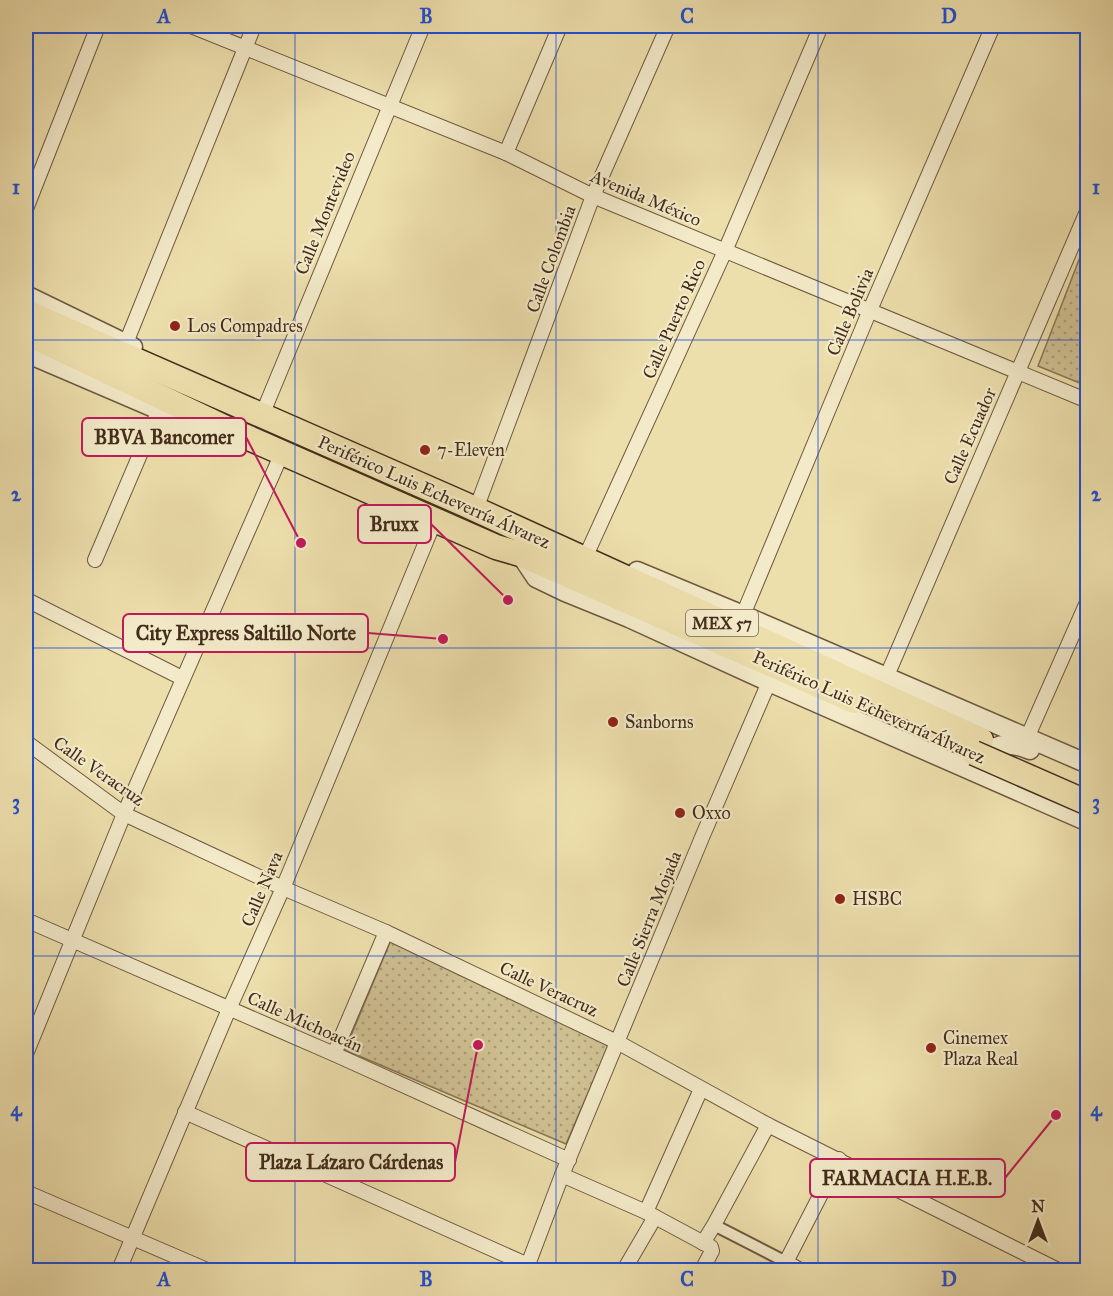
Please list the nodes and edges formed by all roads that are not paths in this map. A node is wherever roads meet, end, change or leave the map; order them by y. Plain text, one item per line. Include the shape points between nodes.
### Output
1 (98, 26) edge
2 (191, 26) edge
3 (254, 26) edge
4 (423, 26) edge
5 (560, 26) edge
6 (668, 26) edge
7 (821, 26) edge
8 (993, 26) edge
9 (244, 48) junction
10 (388, 106) junction
11 (506, 153) junction
12 (593, 196) junction
13 (26, 209) edge
14 (1088, 209) edge
15 (725, 251) junction
16 (26, 295) edge
17 (870, 310) junction
18 (26, 312) edge
19 (32, 344) edge
20 (126, 344) junction
21 (1019, 372) junction
22 (173, 376) junction
23 (1088, 401) edge
24 (159, 410) junction
25 (262, 415) junction
26 (226, 428) junction
27 (282, 453) junction
28 (476, 509) junction
29 (435, 520) junction
30 (520, 554) junction
31 (95, 561) dead end
32 (590, 562) junction
33 (27, 600) dead end
34 (1088, 600) edge
35 (743, 615) junction
36 (182, 678) junction
37 (886, 678) junction
38 (769, 682) junction
39 (1027, 738) junction
40 (26, 742) edge
41 (974, 755) junction
42 (1088, 764) edge
43 (1088, 774) edge
44 (1088, 787) edge
45 (1037, 800) junction
46 (1088, 803) edge
47 (1088, 809) edge
48 (124, 814) junction
49 (1088, 822) edge
50 (283, 888) junction
51 (26, 920) edge
52 (386, 932) junction
53 (73, 940) junction
54 (229, 1009) junction
55 (619, 1042) junction
56 (27, 1047) edge
57 (334, 1054) junction
58 (701, 1089) junction
59 (185, 1112) junction
60 (768, 1125) junction
61 (839, 1159) junction
62 (569, 1160) junction
63 (562, 1175) junction
64 (26, 1192) edge
65 (651, 1215) junction
66 (714, 1225) junction
67 (132, 1238) junction
68 (708, 1246) junction
69 (785, 1266) edge
70 (527, 1268) edge
71 (1052, 1269) edge
72 (119, 1270) edge
73 (207, 1270) edge
74 (624, 1270) edge
75 (702, 1270) edge
76 (800, 1270) edge

1 - 13 street
2 - 9 street, Avenida México
3 - 9 street
4 - 10 street, Calle Montevideo
5 - 11 street
6 - 12 street, Calle Colombia
7 - 15 street, Calle Puerto Rico
8 - 17 street, Calle Bolivia
9 - 10 street, Avenida México
9 - 20 street
10 - 11 street, Avenida México
10 - 25 street, Calle Montevideo
11 - 12 street, Avenida México
12 - 15 street, Avenida México
12 - 28 street, Calle Colombia
14 - 21 street, Calle Ecuador
15 - 17 street, Avenida México
15 - 32 street, Calle Puerto Rico
16 - 20 street, Periférico Luis Echeverría Álvarez
17 - 21 street, Avenida México
17 - 35 street, Calle Bolivia
18 - 19 highway, Periférico Luis Echeverría Álvarez / MEX 57
19 - 22 highway, Periférico Luis Echeverría Álvarez / MEX 57
19 - 24 street
19 - 26 highway, Periférico Luis Echeverría Álvarez / MEX 57
20 - 22 street, Periférico Luis Echeverría Álvarez via 163,364
21 - 23 street, Avenida México
21 - 37 street, Calle Ecuador
22 - 25 highway, Periférico Luis Echeverría Álvarez / MEX 57
24 - 26 street
24 - 31 street
25 - 28 highway, Periférico Luis Echeverría Álvarez / MEX 57
26 - 27 highway, Periférico Luis Echeverría Álvarez / MEX 57
27 - 29 highway, Periférico Luis Echeverría Álvarez / MEX 57
27 - 36 street
28 - 32 highway, Periférico Luis Echeverría Álvarez / MEX 57
29 - 30 highway, Periférico Luis Echeverría Álvarez / MEX 57
29 - 50 street, Calle Nava
30 - 38 street via 536,578
30 - 41 highway, Periférico Luis Echeverría Álvarez / MEX 57
32 - 35 street via 642,573
32 - 41 highway, Periférico Luis Echeverría Álvarez / MEX 57
33 - 36 street
34 - 39 street
35 - 37 street
36 - 48 street
37 - 39 street
38 - 41 street
38 - 55 street, Calle Sierra Mojada
39 - 42 street
40 - 48 street, Calle Veracruz
41 - 43 street via 976,760 1007,743
41 - 44 highway, Periférico Luis Echeverría Álvarez / MEX 57
41 - 45 street
41 - 46 highway, Periférico Luis Echeverría Álvarez / MEX 57, bridge
45 - 47 street via 1068,801
45 - 49 street
48 - 50 street, Calle Veracruz
48 - 53 street
50 - 52 street, Calle Veracruz
50 - 54 street, Calle Nava
51 - 53 street, Calle Michoacán
52 - 55 street, Calle Veracruz
52 - 57 street
53 - 54 street, Calle Michoacán
53 - 56 street
54 - 57 street, Calle Michoacán
54 - 59 street, Calle Nava
55 - 58 street, Calle Veracruz
55 - 62 street, Calle Sierra Mojada
57 - 62 street, Calle Michoacán
58 - 60 street, Calle Veracruz
58 - 65 street
59 - 67 street, Calle Nava
59 - 70 street
60 - 61 street, Calle Veracruz
60 - 66 street
61 - 69 street
61 - 71 street, Calle Veracruz
62 - 63 street, Calle Sierra Mojada
63 - 65 street
63 - 70 street, Calle Sierra Mojada
64 - 67 street
65 - 68 street
65 - 74 street
66 - 68 street
66 - 69 street
67 - 72 street, Calle Nava
67 - 73 street
68 - 75 street
69 - 76 street

